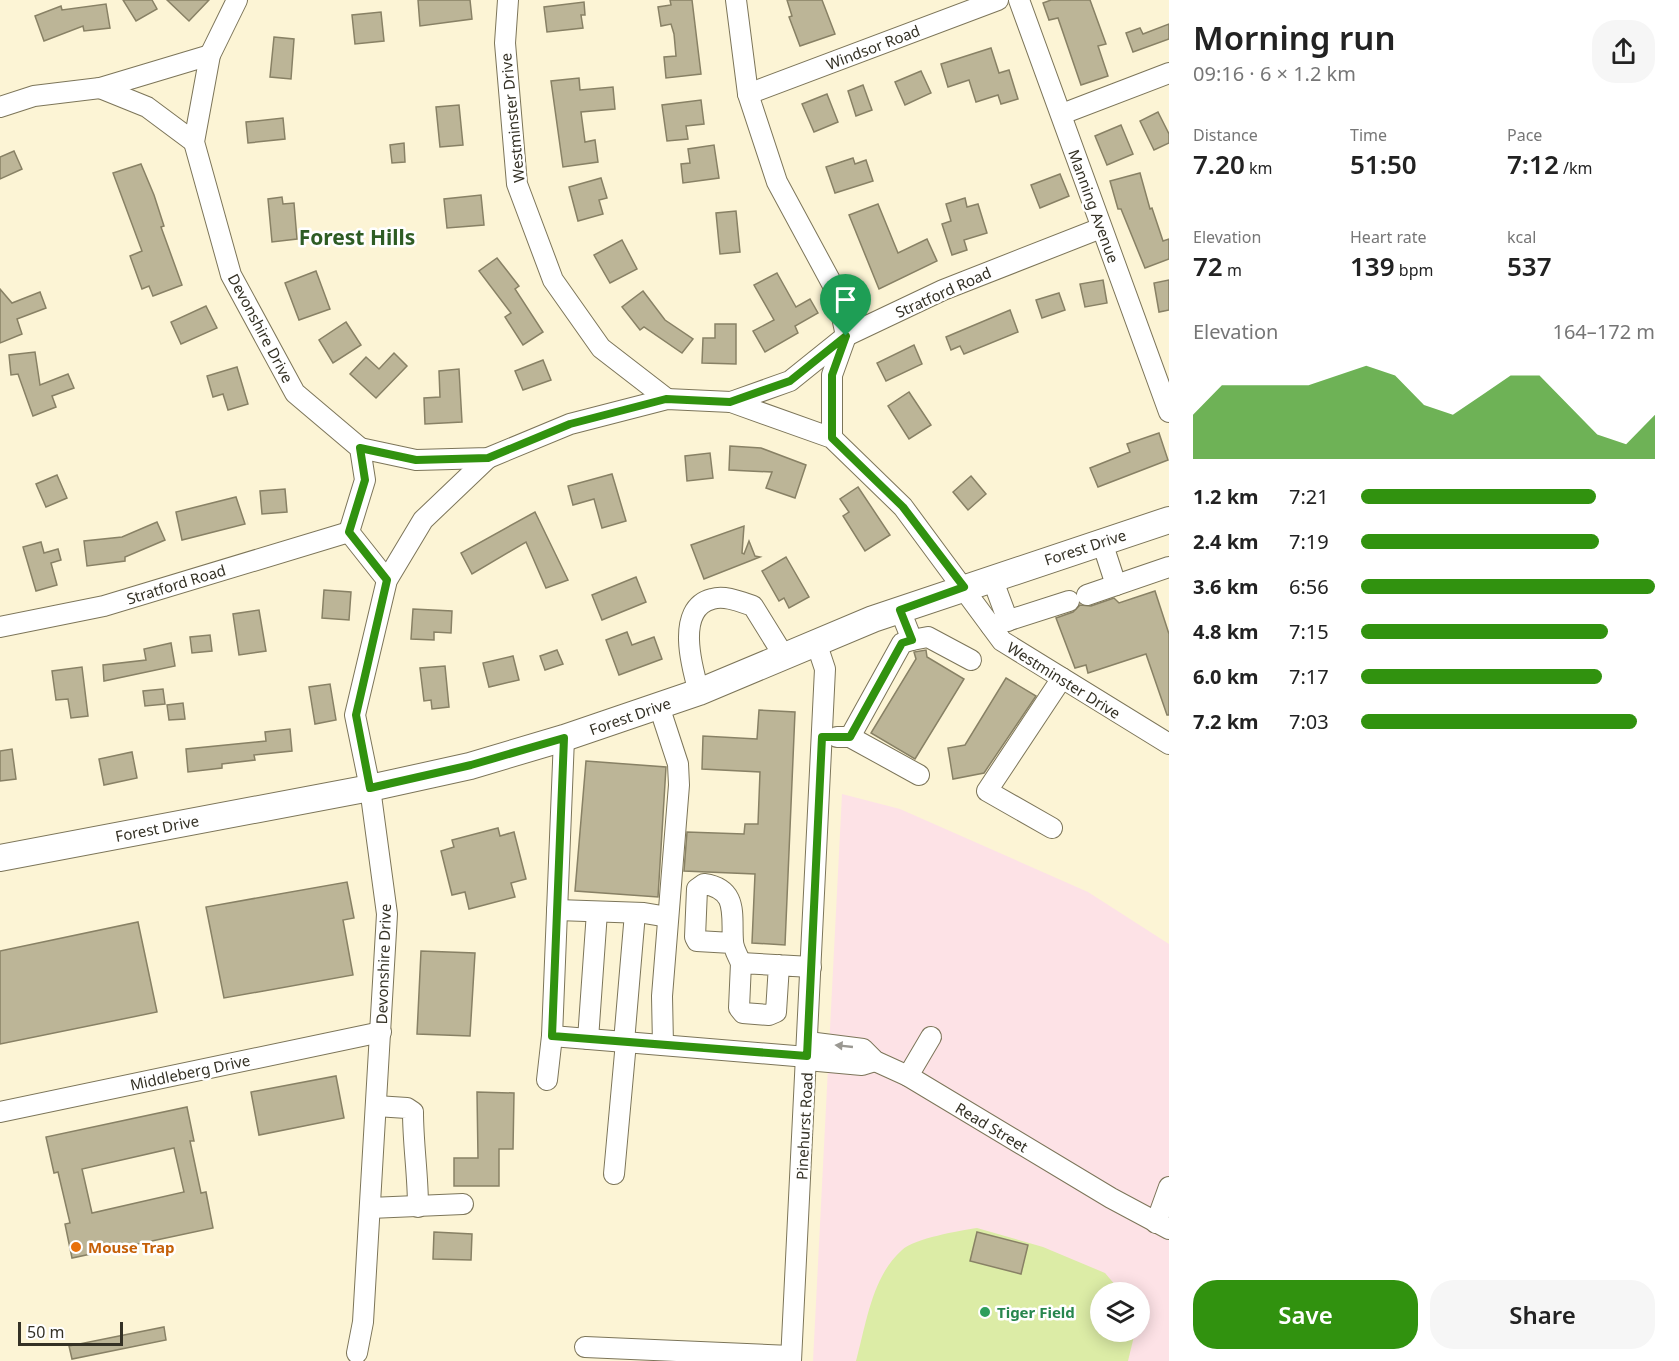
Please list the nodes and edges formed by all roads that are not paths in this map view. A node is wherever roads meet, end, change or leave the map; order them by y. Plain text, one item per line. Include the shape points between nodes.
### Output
1 (237, 0) edge
2 (508, 0) edge
3 (735, 0) edge
4 (998, 0) edge
5 (1019, 0) edge
6 (210, 55) junction
7 (1169, 73) edge
8 (100, 88) junction
9 (748, 94) junction
10 (0, 107) edge
11 (1062, 114) junction
12 (194, 142) junction
13 (1101, 228) junction
14 (846, 336) junction
15 (666, 399) junction
16 (730, 402) junction
17 (1169, 412) edge
18 (832, 438) junction
19 (360, 448) junction
20 (488, 458) junction
21 (1169, 520) edge
22 (349, 532) junction
23 (1102, 542) junction
24 (1169, 567) edge
25 (992, 578) junction
26 (387, 580) junction
27 (1116, 585) junction
28 (964, 587) junction
29 (900, 610) junction
30 (1000, 624) junction
31 (0, 627) edge
32 (912, 640) junction
33 (816, 642) junction
34 (784, 656) junction
35 (971, 660) dead end
36 (1062, 678) junction
37 (699, 692) junction
38 (659, 706) junction
39 (1164, 736) edge
40 (822, 737) junction
41 (850, 737) junction
42 (564, 738) junction
43 (919, 775) dead end
44 (370, 788) junction
45 (1052, 828) dead end
46 (0, 858) edge
47 (557, 910) junction
48 (597, 912) junction
49 (634, 913) junction
50 (668, 917) junction
51 (732, 943) junction
52 (741, 963) junction
53 (779, 965) junction
54 (812, 967) junction
55 (381, 1032) junction
56 (552, 1036) junction
57 (931, 1037) dead end
58 (588, 1039) junction
59 (625, 1042) junction
60 (663, 1045) junction
61 (808, 1053) junction
62 (908, 1076) junction
63 (547, 1080) dead end
64 (376, 1106) junction
65 (0, 1112) edge
66 (614, 1174) dead end
67 (1169, 1186) edge
68 (463, 1204) dead end
69 (418, 1207) junction
70 (370, 1208) junction
71 (1162, 1226) edge
72 (585, 1347) dead end
73 (357, 1353) dead end
74 (791, 1359) edge

1 - 6 street, Devonshire Drive
2 - 15 street, Westminster Drive via 505,44 517,184 553,280 601,348
3 - 9 street
4 - 9 street, Windsor Road
5 - 11 street, Manning Avenue
6 - 8 street
6 - 12 street, Devonshire Drive
7 - 11 street
8 - 10 street via 34,96
8 - 12 street via 147,107
9 - 14 street via 777,182 837,293
11 - 13 street, Manning Avenue
12 - 19 street, Devonshire Drive via 231,275 295,393
13 - 14 street, Stratford Road via 943,290
13 - 17 street, Manning Avenue
14 - 16 street, Stratford Road via 790,381
14 - 18 street via 832,375
15 - 16 street, Stratford Road
15 - 20 street, Stratford Road via 570,424
16 - 18 street, Westminster Drive
18 - 28 street, Westminster Drive via 903,507
19 - 20 street via 416,460
19 - 22 street via 365,480
20 - 26 street, Devonshire Drive via 423,520
21 - 23 main road, Forest Drive
22 - 26 street
22 - 31 street, Stratford Road via 104,606
23 - 25 main road, Forest Drive
23 - 27 street
24 - 27 street
25 - 28 main road, Forest Drive
25 - 30 street
26 - 44 street, Devonshire Drive via 356,715
27 - 30 street
28 - 29 main road, Forest Drive
28 - 30 street, Westminster Drive
29 - 32 street
29 - 33 main road, Forest Drive
30 - 36 street, Westminster Drive via 1002,641
32 - 35 street via 928,637
32 - 41 street via 902,643
33 - 34 main road, Forest Drive
33 - 40 street, Pinehurst Road via 825,669
34 - 37 main road, Forest Drive
34 - 37 street via 753,606 732,599 712,599 697,607 690,625 688,655
36 - 39 street, Westminster Drive
36 - 45 street via 987,791
37 - 38 main road, Forest Drive
38 - 42 main road, Forest Drive
38 - 50 street via 678,764
40 - 41 street
40 - 54 street, Pinehurst Road
41 - 43 street
42 - 44 main road, Forest Drive
42 - 47 street
44 - 46 main road, Forest Drive
44 - 55 street, Devonshire Drive via 387,914
47 - 48 street
47 - 56 street
48 - 49 street
48 - 58 street
49 - 50 street
49 - 59 street
50 - 60 street
51 - 51 street via 735,901 721,890 705,887 695,937 698,941
51 - 52 street
52 - 53 street
52 - 53 street via 739,1008 743,1013 769,1015 776,1012
53 - 54 street
54 - 61 street, Pinehurst Road
55 - 64 street, Devonshire Drive
55 - 65 street, Middleberg Drive
56 - 58 street, Read Street
56 - 63 street
57 - 62 street
58 - 59 street, Read Street
59 - 60 street, Read Street
59 - 66 street
60 - 61 street, Read Street
61 - 62 street, Read Street via 863,1048 875,1060
61 - 74 street, Pinehurst Road
62 - 71 street, Read Street
64 - 69 street via 413,1112
64 - 70 street, Devonshire Drive
67 - 71 street
68 - 69 street
69 - 70 street
70 - 73 street, Devonshire Drive via 363,1322
72 - 74 street

